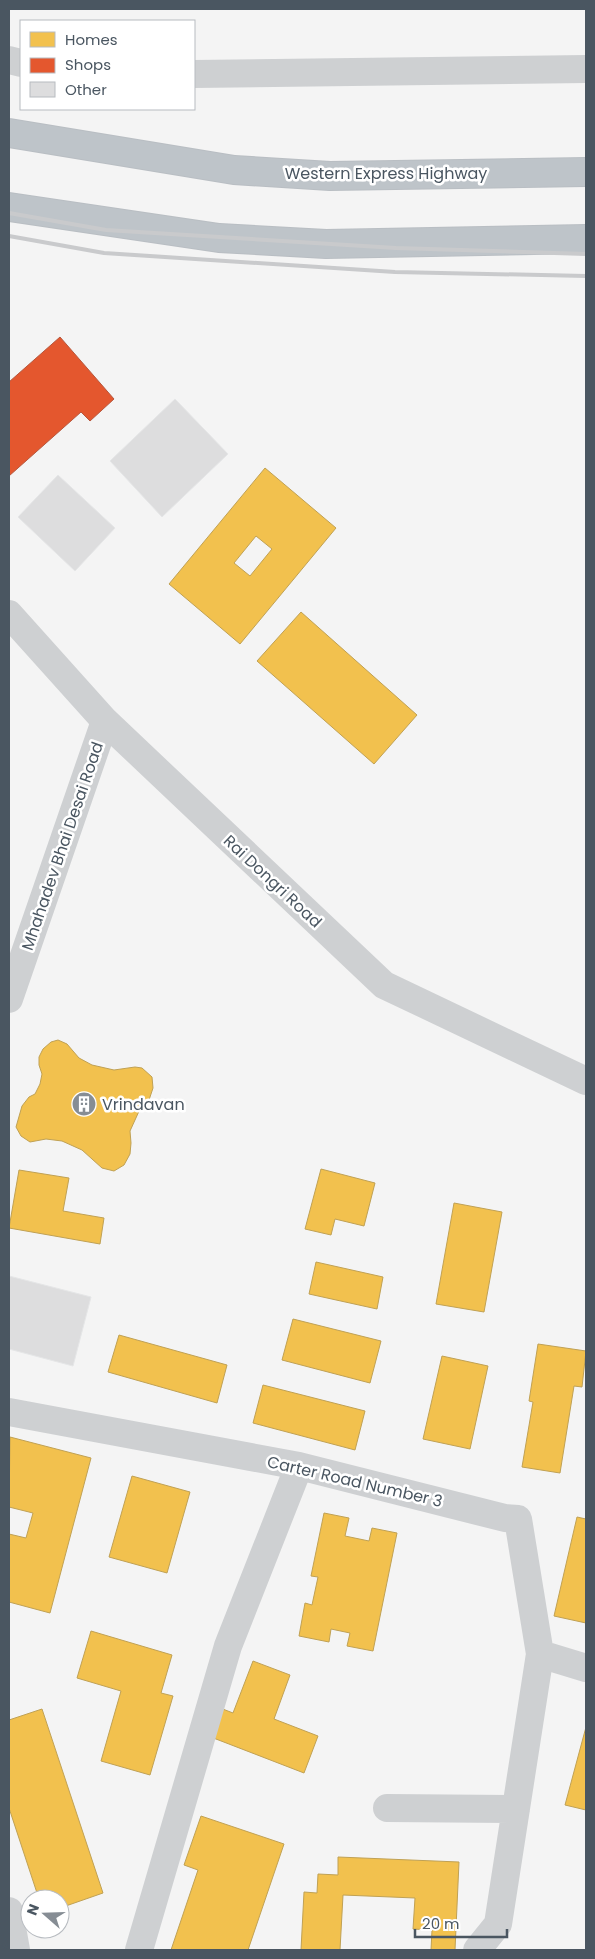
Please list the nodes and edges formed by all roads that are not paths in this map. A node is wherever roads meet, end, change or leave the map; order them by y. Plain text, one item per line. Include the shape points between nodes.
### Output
1 (586, 69) edge
2 (195, 74) edge
3 (9, 133) edge
4 (586, 172) edge
5 (9, 207) edge
6 (586, 239) edge
7 (9, 614) edge
8 (105, 721) junction
9 (16, 955) edge
10 (9, 999) edge
11 (586, 1080) edge
12 (9, 1412) edge
13 (299, 1466) junction
14 (540, 1654) junction
15 (586, 1668) edge
16 (387, 1808) dead end
17 (516, 1809) junction
18 (9, 1911) edge
19 (16, 1950) edge
20 (139, 1950) edge
21 (477, 1950) edge

1 - 2 street
3 - 4 highway, Western Express Highway via 234,170 330,176
5 - 6 highway via 238,239 326,244
7 - 8 street, Rai Dongri Road
8 - 9 street, Mhahadev Bhai Desai Road
8 - 11 street, Rai Dongri Road via 384,985
9 - 10 street, Mhahadev Bhai Desai Road
12 - 13 street, Carter Road Number 3
13 - 14 street, Carter Road Number 3 via 518,1519
13 - 20 street via 228,1646
14 - 15 street
14 - 17 street
16 - 17 street
17 - 21 street via 498,1924
18 - 19 street

